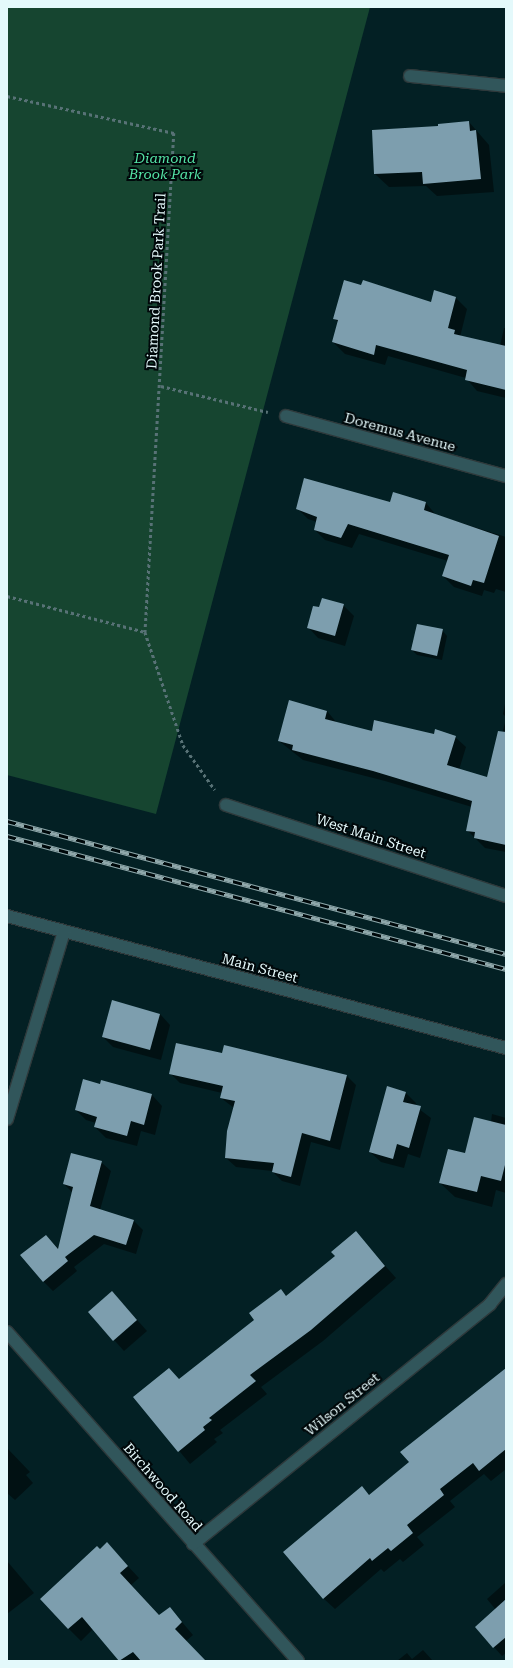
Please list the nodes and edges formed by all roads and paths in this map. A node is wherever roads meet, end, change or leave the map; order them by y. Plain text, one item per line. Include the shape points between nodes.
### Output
1 (410, 76) dead end
2 (506, 86) edge
3 (7, 96) edge
4 (161, 386) junction
5 (286, 416) joint
6 (506, 476) edge
7 (7, 596) edge
8 (145, 632) junction
9 (226, 805) joint
10 (506, 896) edge
11 (7, 916) edge
12 (64, 931) junction
13 (506, 1048) edge
14 (7, 1119) edge
15 (506, 1284) edge
16 (7, 1332) edge
17 (193, 1544) junction
18 (298, 1661) edge

1 - 2 street
3 - 4 path, Diamond Brook Park Trail via 174,133
4 - 5 path, Diamond Brook Park Trail
4 - 8 path, Diamond Brook Park Trail
5 - 6 street, Doremus Avenue
7 - 8 path
8 - 9 path, Diamond Brook Park Trail via 182,745
9 - 10 street, West Main Street
11 - 12 street, Main Street
12 - 13 street, Main Street
12 - 14 street
15 - 17 street, Wilson Street via 490,1304
16 - 17 street, Birchwood Road
17 - 18 street, Birchwood Road

